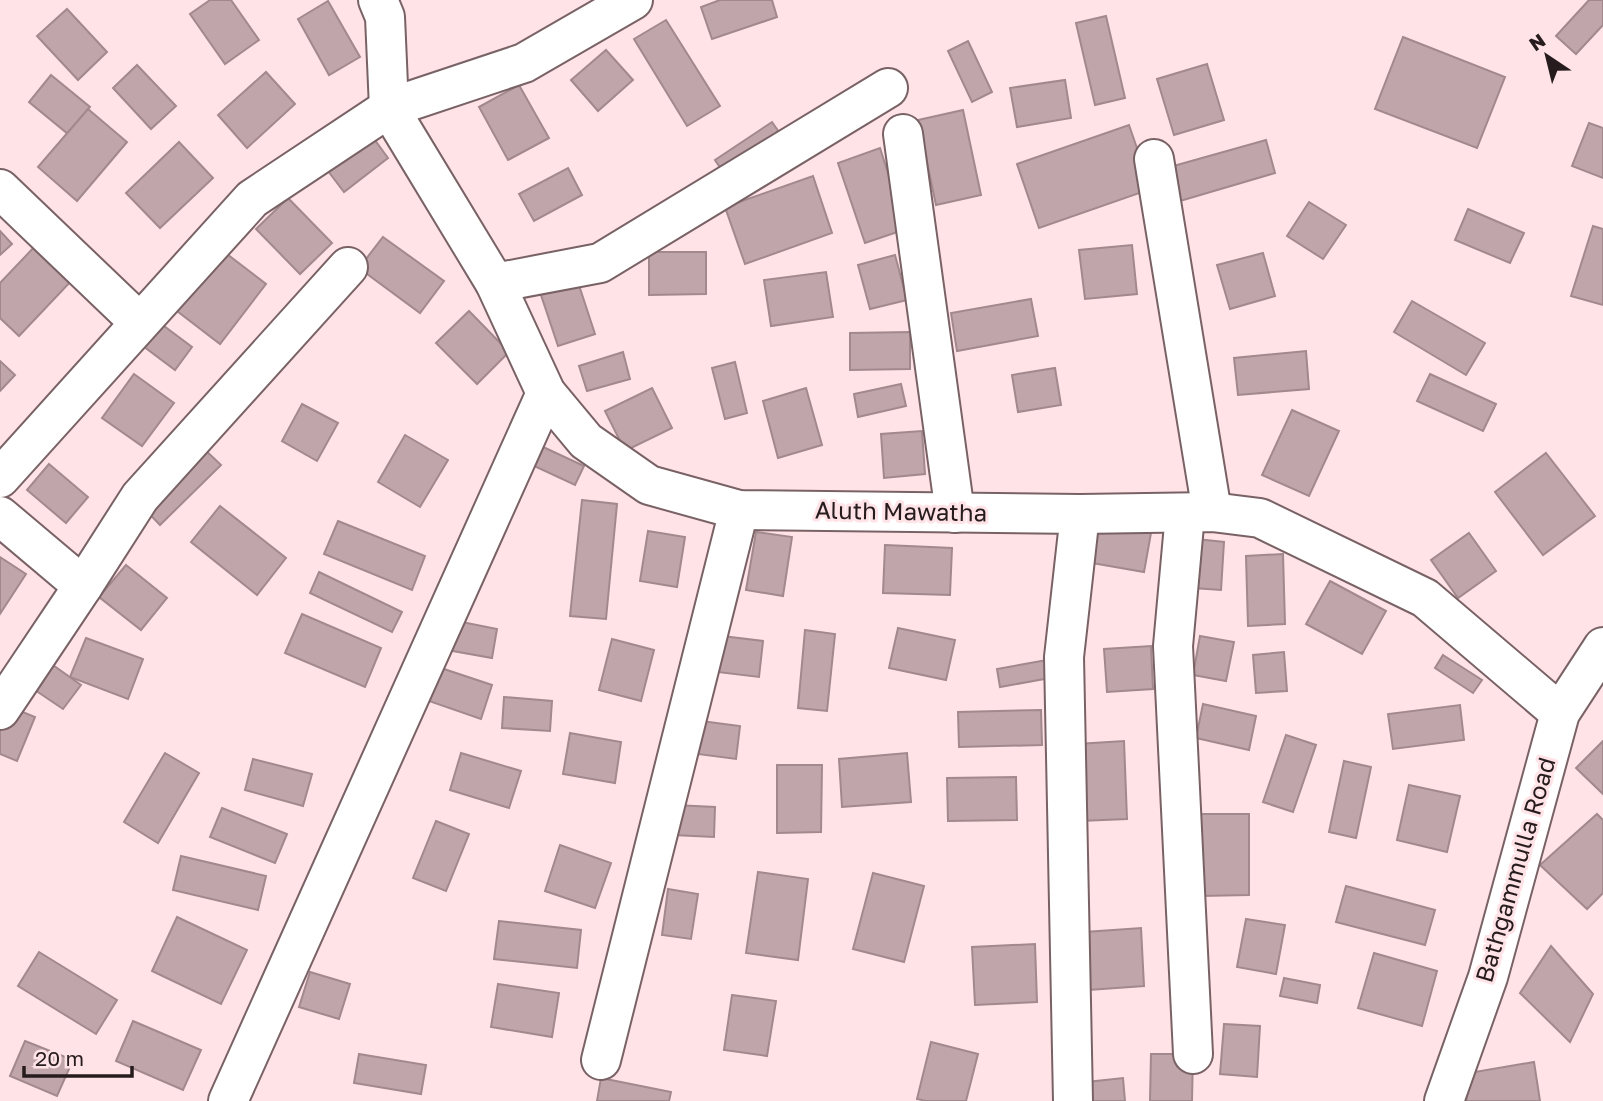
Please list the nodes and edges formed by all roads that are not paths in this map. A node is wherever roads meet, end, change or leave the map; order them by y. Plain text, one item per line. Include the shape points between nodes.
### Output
1 (377, 0) edge
2 (633, 0) edge
3 (888, 88) dead end
4 (389, 108) junction
5 (902, 134) dead end
6 (1154, 159) dead end
7 (0, 190) edge
8 (348, 267) dead end
9 (495, 283) junction
10 (139, 322) junction
11 (546, 393) junction
12 (0, 478) edge
13 (738, 510) junction
14 (955, 513) junction
15 (1198, 513) junction
16 (1080, 514) junction
17 (0, 516) edge
18 (83, 586) junction
19 (1603, 647) edge
20 (0, 710) edge
21 (1560, 713) junction
22 (1193, 1054) dead end
23 (601, 1060) dead end
24 (228, 1101) edge
25 (1073, 1101) edge
26 (1444, 1101) edge

1 - 4 street via 385,17
2 - 4 street via 524,63
3 - 9 street via 600,262
4 - 9 street, Aluth Mawatha
4 - 10 street via 252,199
5 - 14 street
6 - 15 street
7 - 10 street
8 - 18 street via 140,497
9 - 11 street, Aluth Mawatha
10 - 12 street
11 - 13 street, Aluth Mawatha via 586,441 649,485
11 - 24 street
13 - 14 street, Aluth Mawatha
13 - 23 street
14 - 16 street, Aluth Mawatha
15 - 16 street, Aluth Mawatha
15 - 21 street, Aluth Mawatha via 1260,518 1425,598
15 - 22 street via 1173,646
16 - 25 street via 1064,657
17 - 18 street
18 - 20 street
19 - 21 street, Bathgammulla Road
21 - 26 street, Bathgammulla Road via 1488,977

